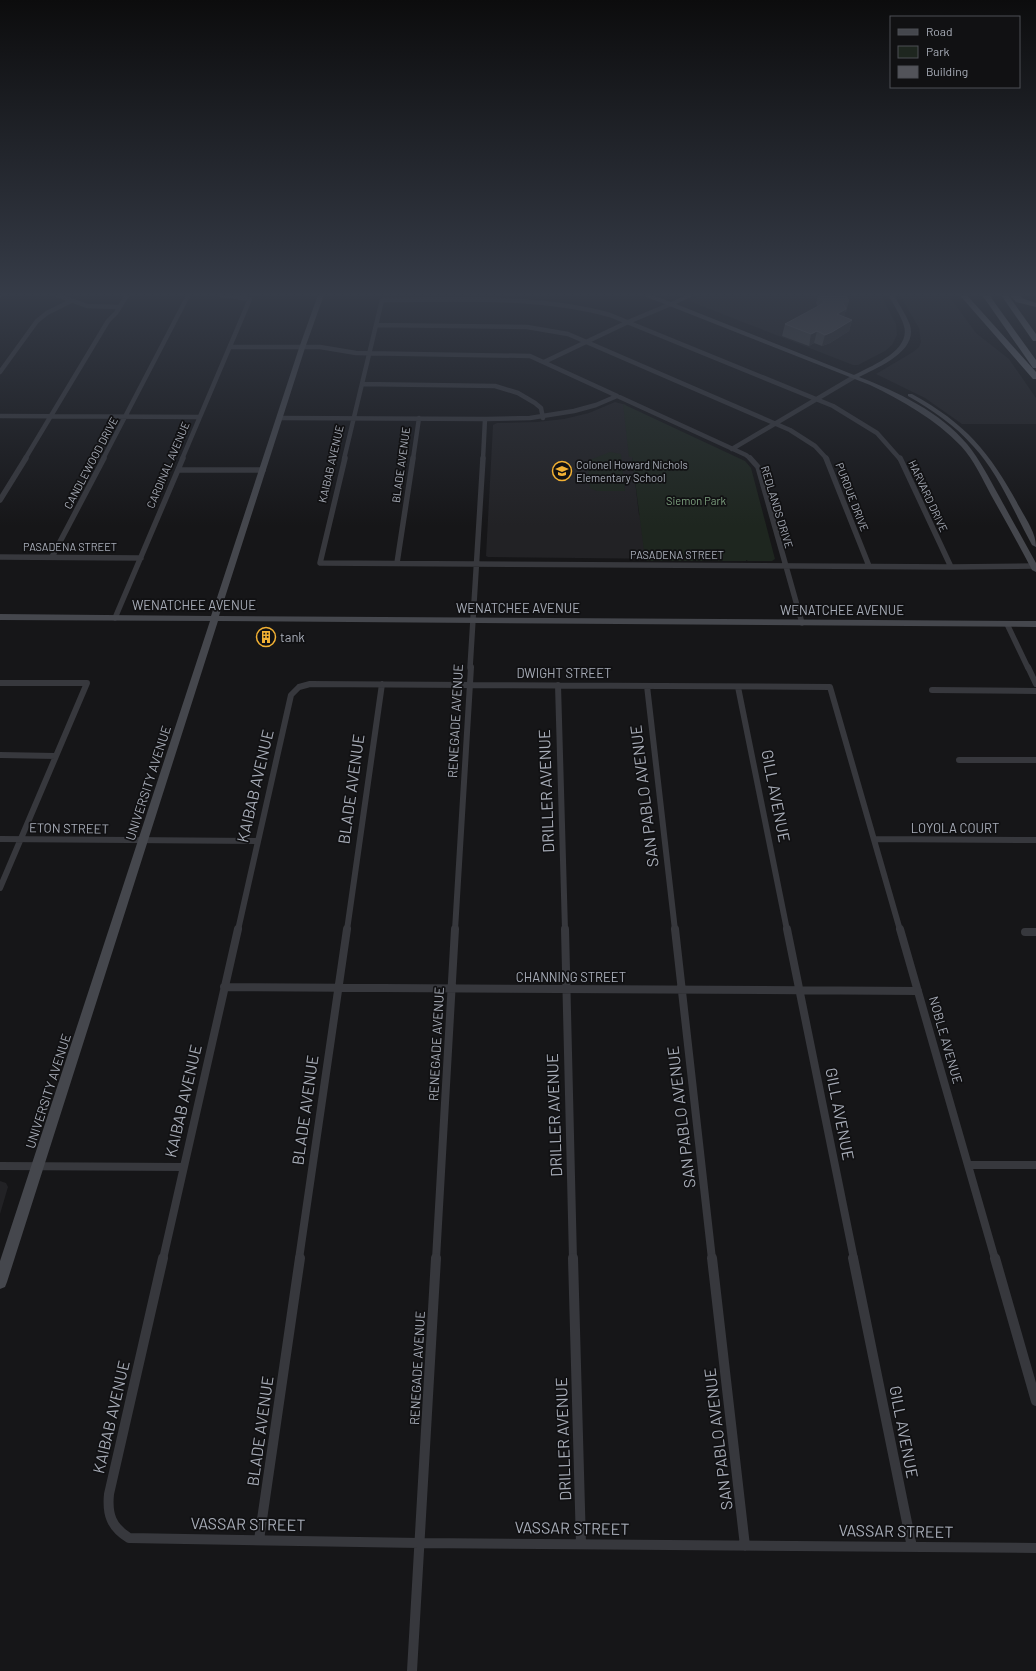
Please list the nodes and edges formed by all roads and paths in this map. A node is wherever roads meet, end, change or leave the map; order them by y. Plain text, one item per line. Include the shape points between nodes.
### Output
1 (78, 370) edge
2 (150, 370) edge
3 (220, 370) edge
4 (295, 370) edge
5 (365, 370) edge
6 (561, 370) edge
7 (654, 370) edge
8 (744, 370) edge
9 (837, 370) edge
10 (852, 370) edge
11 (866, 370) edge
12 (860, 373) junction
13 (854, 377) junction
14 (362, 384) junction
15 (617, 396) junction
16 (814, 399) junction
17 (0, 416) edge
18 (52, 416) junction
19 (126, 417) junction
20 (200, 417) junction
21 (280, 418) junction
22 (353, 418) junction
23 (418, 418) junction
24 (543, 418) junction
25 (486, 419) junction
26 (775, 423) junction
27 (732, 449) junction
28 (178, 470) junction
29 (263, 470) junction
30 (0, 500) edge
31 (1036, 544) edge
32 (0, 557) edge
33 (52, 557) junction
34 (141, 558) junction
35 (320, 563) joint
36 (397, 563) junction
37 (477, 564) junction
38 (785, 565) junction
39 (869, 566) junction
40 (951, 567) junction
41 (1035, 568) edge
42 (0, 617) edge
43 (115, 618) junction
44 (214, 618) junction
45 (474, 620) junction
46 (802, 623) junction
47 (1007, 624) junction
48 (1036, 624) edge
49 (0, 683) edge
50 (382, 684) junction
51 (1036, 684) edge
52 (470, 685) junction
53 (558, 685) junction
54 (647, 686) junction
55 (298, 687) joint
56 (738, 687) junction
57 (830, 687) joint
58 (932, 690) dead end
59 (1036, 691) edge
60 (0, 755) edge
61 (56, 756) junction
62 (959, 760) dead end
63 (1036, 760) edge
64 (0, 839) edge
65 (21, 839) junction
66 (874, 839) junction
67 (143, 840) junction
68 (1036, 840) edge
69 (257, 841) junction
70 (0, 888) edge
71 (1025, 932) dead end
72 (1036, 932) edge
73 (224, 987) junction
74 (338, 988) junction
75 (452, 988) junction
76 (566, 989) junction
77 (682, 990) junction
78 (800, 991) junction
79 (918, 991) junction
80 (968, 1165) junction
81 (1036, 1165) edge
82 (0, 1166) edge
83 (37, 1167) junction
84 (183, 1167) junction
85 (0, 1282) edge
86 (1036, 1401) edge
87 (112, 1525) joint
88 (259, 1540) junction
89 (419, 1543) junction
90 (581, 1544) junction
91 (745, 1546) junction
92 (912, 1547) junction
93 (1036, 1548) edge
94 (412, 1671) edge

1 - 18 street
2 - 19 street, CANDLEWOOD DRIVE
3 - 20 street, CARDINAL AVENUE
4 - 21 street, UNIVERSITY AVENUE
5 - 14 street, KAIBAB AVENUE
6 - 15 street, REDLANDS DRIVE
7 - 26 street, PURDUE DRIVE
8 - 16 street, HARVARD DRIVE
9 - 13 street
10 - 12 street
11 - 12 street
12 - 13 street
12 - 31 street via 922,402 966,435 990,464
13 - 16 street
13 - 41 street via 914,405 960,441 978,464
14 - 22 street, KAIBAB AVENUE
14 - 24 street via 495,386 508,389 534,402 542,410
15 - 24 street via 584,409
15 - 27 street, REDLANDS DRIVE
16 - 26 street
16 - 40 street, HARVARD DRIVE via 856,419 893,449 905,466
17 - 18 street
18 - 19 street
18 - 30 street
19 - 20 street
19 - 33 street, CANDLEWOOD DRIVE
20 - 28 street, CARDINAL AVENUE
21 - 22 street
21 - 29 street, UNIVERSITY AVENUE
22 - 23 street
22 - 35 street, KAIBAB AVENUE
23 - 25 street
23 - 36 street, BLADE AVENUE
24 - 25 street
25 - 37 street, RENEGADE AVENUE
26 - 27 street
26 - 39 street, PURDUE DRIVE via 807,439 828,460
27 - 38 street, REDLANDS DRIVE via 751,459 758,467
28 - 29 street
28 - 34 street, CARDINAL AVENUE
29 - 44 street, UNIVERSITY AVENUE
32 - 33 street, PASADENA STREET
33 - 34 street, PASADENA STREET
34 - 43 street, CARDINAL AVENUE
35 - 36 street, PASADENA STREET
36 - 37 street, PASADENA STREET
37 - 38 street, PASADENA STREET
37 - 45 street, RENEGADE AVENUE
38 - 39 street, PASADENA STREET
38 - 46 street, REDLANDS DRIVE
39 - 40 street, PASADENA STREET
40 - 41 street, PASADENA STREET
42 - 43 street, WENATCHEE AVENUE
43 - 44 street, WENATCHEE AVENUE
44 - 45 street, WENATCHEE AVENUE
44 - 67 street, UNIVERSITY AVENUE
45 - 46 street, WENATCHEE AVENUE
45 - 52 street, RENEGADE AVENUE
46 - 47 street, WENATCHEE AVENUE
47 - 48 street, WENATCHEE AVENUE
47 - 51 street
49 - 61 street via 87,683
50 - 52 street, DWIGHT STREET
50 - 55 street, DWIGHT STREET via 310,684
50 - 74 street, BLADE AVENUE
52 - 53 street, DWIGHT STREET
52 - 75 street, RENEGADE AVENUE
53 - 54 street, DWIGHT STREET
53 - 76 street, DRILLER AVENUE
54 - 56 street, DWIGHT STREET
54 - 77 street, SAN PABLO AVENUE
55 - 69 street, KAIBAB AVENUE via 291,695
56 - 57 street, DWIGHT STREET
56 - 78 street, GILL AVENUE
57 - 66 street, NOBLE AVENUE
58 - 59 street
60 - 61 street
61 - 65 street
62 - 63 street
64 - 65 street, ETON STREET
65 - 67 street, ETON STREET
65 - 70 street
66 - 68 street, LOYOLA COURT
66 - 79 street, NOBLE AVENUE
67 - 69 street, ETON STREET
67 - 83 street, UNIVERSITY AVENUE
69 - 73 street, KAIBAB AVENUE
71 - 72 street
73 - 74 street, CHANNING STREET
73 - 84 street, KAIBAB AVENUE
74 - 75 street, CHANNING STREET
74 - 88 street, BLADE AVENUE
75 - 76 street, CHANNING STREET
75 - 89 street, RENEGADE AVENUE
76 - 77 street, CHANNING STREET
76 - 90 street, DRILLER AVENUE
77 - 78 street, CHANNING STREET
77 - 91 street, SAN PABLO AVENUE
78 - 79 street, CHANNING STREET
78 - 92 street, GILL AVENUE
79 - 80 street, NOBLE AVENUE
80 - 81 street
80 - 86 street, NOBLE AVENUE
82 - 83 street
83 - 84 street
83 - 85 street, UNIVERSITY AVENUE
84 - 87 street, KAIBAB AVENUE via 109,1494 108,1514
87 - 88 street, VASSAR STREET via 119,1533 129,1538
88 - 89 street, VASSAR STREET
89 - 90 street, VASSAR STREET
89 - 94 street, RENEGADE AVENUE
90 - 91 street, VASSAR STREET
91 - 92 street, VASSAR STREET
92 - 93 street, VASSAR STREET

